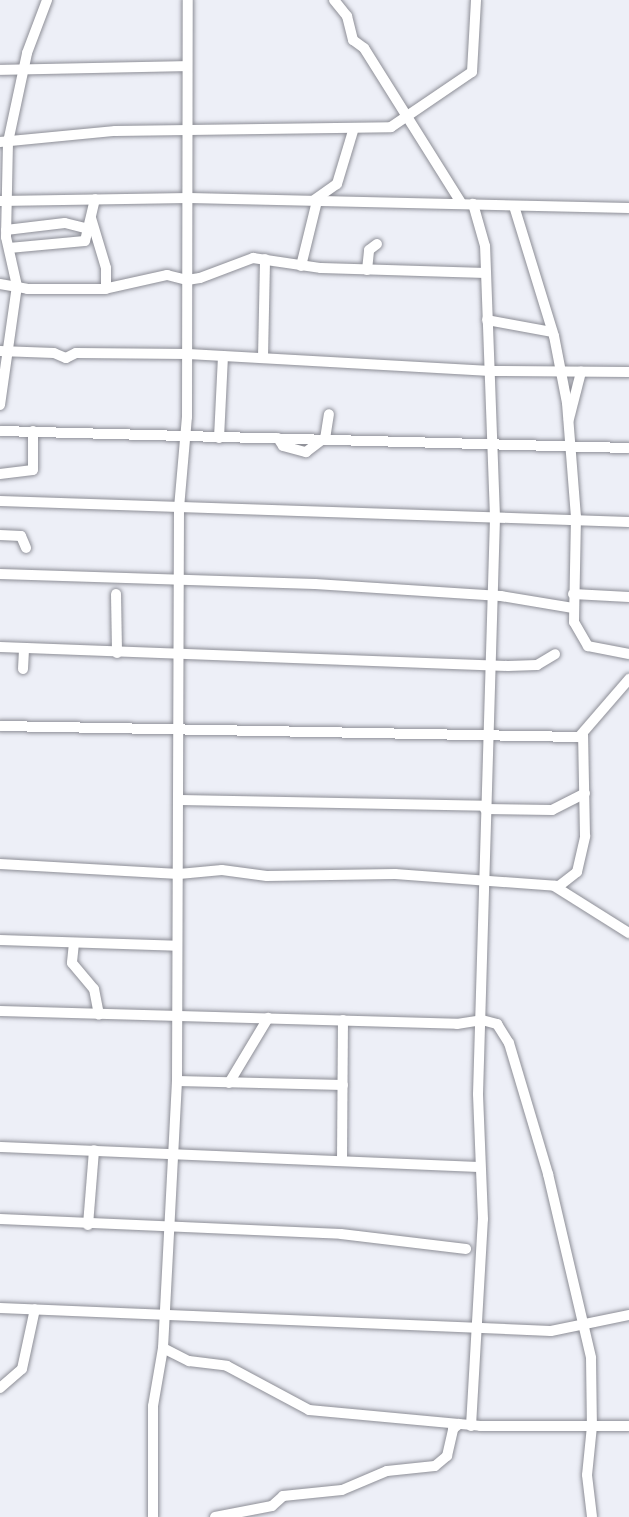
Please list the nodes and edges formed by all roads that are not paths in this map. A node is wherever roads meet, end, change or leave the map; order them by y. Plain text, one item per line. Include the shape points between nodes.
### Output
1 (47, 0) edge
2 (188, 0) edge
3 (334, 0) edge
4 (476, 0) edge
5 (186, 66) junction
6 (0, 70) edge
7 (24, 70) junction
8 (408, 120) junction
9 (189, 130) junction
10 (353, 131) junction
11 (4, 142) edge
12 (189, 198) junction
13 (95, 199) junction
14 (2, 200) edge
15 (316, 201) junction
16 (467, 204) junction
17 (514, 206) junction
18 (629, 208) edge
19 (88, 223) junction
20 (6, 230) junction
21 (377, 244) dead end
22 (9, 248) junction
23 (265, 258) junction
24 (301, 266) junction
25 (367, 270) junction
26 (486, 273) junction
27 (187, 280) junction
28 (0, 284) edge
29 (18, 286) junction
30 (106, 289) junction
31 (487, 320) junction
32 (552, 332) junction
33 (3, 352) edge
34 (188, 354) junction
35 (223, 356) junction
36 (263, 357) junction
37 (491, 371) junction
38 (561, 372) junction
39 (581, 372) junction
40 (629, 372) edge
41 (0, 405) edge
42 (329, 414) dead end
43 (567, 423) junction
44 (0, 431) edge
45 (33, 431) junction
46 (219, 438) junction
47 (184, 439) junction
48 (324, 439) junction
49 (493, 443) junction
50 (569, 444) junction
51 (629, 448) edge
52 (0, 474) edge
53 (0, 501) edge
54 (179, 508) junction
55 (495, 517) junction
56 (576, 517) junction
57 (629, 522) edge
58 (0, 535) edge
59 (26, 548) dead end
60 (0, 574) edge
61 (181, 581) junction
62 (116, 594) dead end
63 (573, 594) junction
64 (491, 596) junction
65 (629, 597) edge
66 (573, 608) junction
67 (0, 647) edge
68 (24, 648) junction
69 (117, 653) junction
70 (179, 654) junction
71 (555, 654) dead end
72 (629, 654) edge
73 (489, 666) junction
74 (23, 669) dead end
75 (629, 679) edge
76 (0, 726) edge
77 (178, 729) junction
78 (488, 735) junction
79 (583, 735) junction
80 (585, 793) junction
81 (180, 800) junction
82 (485, 807) junction
83 (0, 864) edge
84 (178, 874) junction
85 (482, 883) junction
86 (554, 886) junction
87 (629, 933) edge
88 (0, 940) edge
89 (74, 943) junction
90 (177, 946) junction
91 (0, 1011) edge
92 (99, 1015) junction
93 (176, 1015) junction
94 (268, 1018) junction
95 (343, 1020) junction
96 (482, 1020) junction
97 (177, 1081) junction
98 (229, 1083) junction
99 (343, 1085) junction
100 (0, 1147) edge
101 (94, 1150) junction
102 (174, 1152) junction
103 (342, 1160) junction
104 (480, 1167) junction
105 (0, 1219) edge
106 (166, 1224) junction
107 (88, 1225) junction
108 (466, 1249) dead end
109 (0, 1308) edge
110 (35, 1309) junction
111 (165, 1315) junction
112 (629, 1315) edge
113 (582, 1326) junction
114 (475, 1329) junction
115 (163, 1348) junction
116 (0, 1388) edge
117 (459, 1424) junction
118 (471, 1426) junction
119 (592, 1426) junction
120 (629, 1426) edge
121 (153, 1517) edge
122 (215, 1517) edge
123 (592, 1517) edge

1 - 7 street
2 - 5 street
3 - 8 street via 347,16 352,38 364,48
4 - 8 street via 472,72
5 - 7 street
5 - 9 street
6 - 7 street
7 - 11 street
8 - 10 street via 384,129
8 - 16 street
9 - 10 street
9 - 11 street via 115,131
9 - 12 street
10 - 15 street via 337,184
11 - 14 street
12 - 13 street
12 - 15 street
12 - 27 street
13 - 14 street
13 - 19 street
14 - 20 street
15 - 16 street
15 - 24 street
16 - 17 street
16 - 26 street via 485,246
17 - 18 street
17 - 32 street
19 - 20 street
19 - 22 street via 85,241
19 - 30 street via 106,268
20 - 22 street
21 - 25 street via 369,250
22 - 29 street
23 - 24 street
23 - 27 street via 247,259
23 - 36 street
24 - 25 street
25 - 26 street
26 - 31 street
27 - 30 street via 167,275
27 - 34 street
28 - 29 street
29 - 30 street
29 - 33 street
31 - 32 street
31 - 37 street
32 - 38 street
33 - 34 street via 54,353 66,358 76,353
33 - 41 street
34 - 35 street
34 - 47 street
35 - 36 street
35 - 46 street
36 - 37 street
37 - 38 street
37 - 49 street
38 - 39 street
38 - 43 street
39 - 40 street
39 - 43 street
42 - 48 street
43 - 50 street
44 - 45 street
45 - 47 street
45 - 52 street via 33,470
46 - 47 street
46 - 48 street
47 - 54 street
48 - 49 street
49 - 50 street
49 - 55 street
50 - 51 street
50 - 56 street
53 - 54 street
54 - 55 street
54 - 61 street
55 - 56 street
55 - 64 street
56 - 57 street
56 - 63 street
58 - 59 street via 21,536
60 - 61 street
61 - 64 street
61 - 70 street
62 - 69 street
63 - 65 street
63 - 66 street
64 - 66 street
64 - 73 street
66 - 72 street via 577,630 588,646
67 - 68 street
68 - 69 street
68 - 74 street
69 - 70 street
70 - 73 street
70 - 77 street
71 - 73 street via 537,665
73 - 78 street
75 - 79 street
76 - 77 street
77 - 78 street
77 - 81 street
78 - 79 street
78 - 82 street
79 - 80 street
80 - 82 street via 552,810
80 - 86 street via 585,836 577,872
81 - 82 street
81 - 84 street
82 - 85 street
83 - 84 street
84 - 85 street via 198,870 259,876 395,874
84 - 90 street
85 - 86 street
85 - 96 street
86 - 87 street
88 - 89 street
89 - 90 street
89 - 92 street via 72,963 94,989
90 - 93 street
91 - 92 street
92 - 93 street
93 - 94 street
93 - 97 street
94 - 95 street
94 - 98 street
95 - 96 street via 457,1024
95 - 99 street
96 - 104 street
96 - 113 street via 498,1024 509,1043 548,1174
97 - 98 street
97 - 102 street
98 - 99 street
99 - 103 street
100 - 101 street
101 - 102 street
101 - 107 street
102 - 103 street
102 - 106 street
103 - 104 street
104 - 114 street via 483,1219
105 - 107 street
106 - 107 street
106 - 108 street via 341,1234
106 - 111 street
109 - 110 street
110 - 111 street
110 - 116 street via 22,1369
111 - 114 street
111 - 115 street
112 - 113 street
113 - 114 street via 551,1331
113 - 119 street via 591,1358
114 - 118 street
115 - 117 street via 189,1361 235,1369 305,1409
115 - 121 street via 153,1406
117 - 118 street
117 - 122 street via 453,1429 447,1456 435,1466 387,1471 342,1490 283,1496 272,1506
118 - 119 street
119 - 120 street
119 - 123 street via 587,1475

